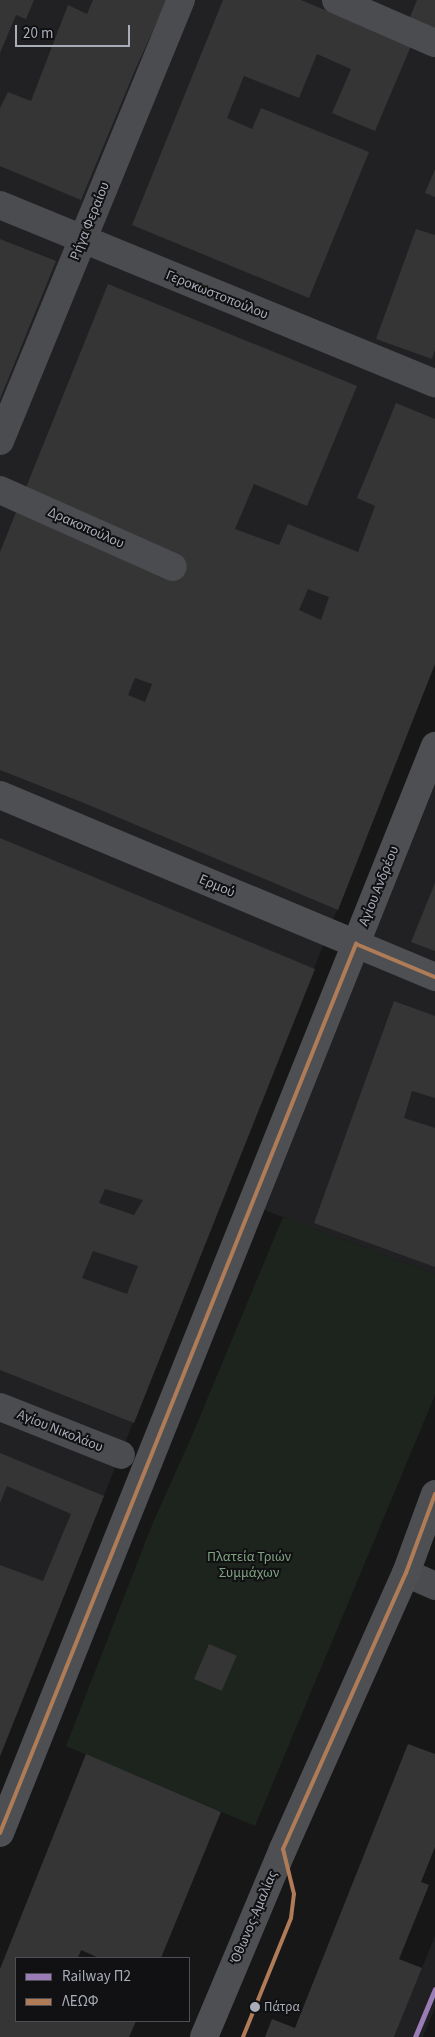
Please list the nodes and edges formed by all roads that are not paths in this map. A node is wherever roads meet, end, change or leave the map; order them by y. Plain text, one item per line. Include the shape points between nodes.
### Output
1 (181, 0) edge
2 (336, 0) edge
3 (435, 43) edge
4 (0, 205) edge
5 (82, 240) junction
6 (435, 383) edge
7 (0, 441) edge
8 (0, 490) edge
9 (173, 567) dead end
10 (435, 746) edge
11 (0, 795) edge
12 (356, 944) junction
13 (435, 977) edge
14 (0, 1407) edge
15 (121, 1455) dead end
16 (435, 1494) edge
17 (406, 1573) junction
18 (435, 1586) edge
19 (0, 1832) edge
20 (204, 2037) edge

1 - 5 street, Ρήγα Φεραίου
2 - 3 street
4 - 5 street, Γεροκωστοπούλου
5 - 6 street, Γεροκωστοπούλου
5 - 7 street, Ρήγα Φεραίου
8 - 9 street, Δρακοπούλου
10 - 12 main road, Αγίου Ανδρέου
11 - 12 main road, Ερμού
12 - 13 main road, Ερμού
12 - 19 main road, Αγίου Ανδρέου
14 - 15 street, Αγίου Νικολάου
16 - 17 main road, Όθωνος-Αμαλίας
17 - 18 street
17 - 20 main road, Όθωνος-Αμαλίας via 282,1849

